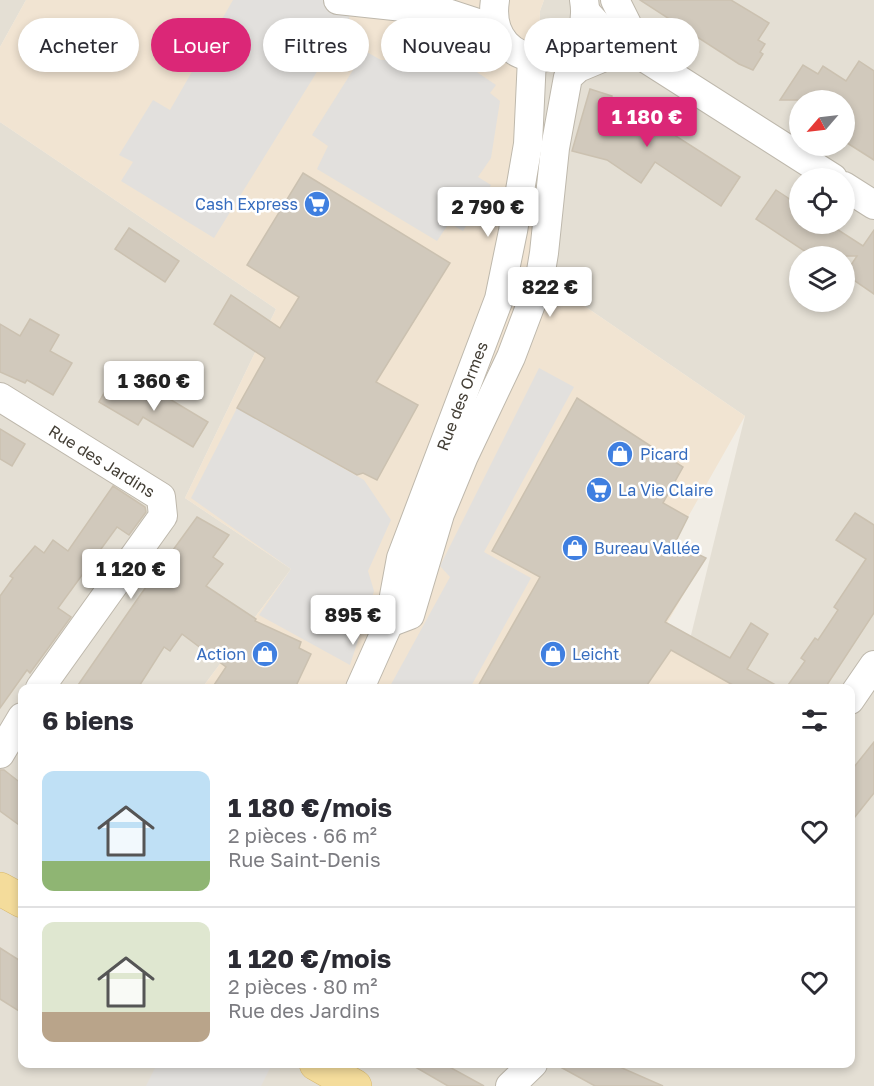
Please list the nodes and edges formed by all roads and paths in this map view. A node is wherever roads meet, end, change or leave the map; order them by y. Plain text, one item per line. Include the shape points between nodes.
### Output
1 (338, 0) edge
2 (469, 0) edge
3 (495, 0) edge
4 (615, 0) edge
5 (441, 11) junction
6 (462, 18) edge
7 (494, 18) edge
8 (624, 18) edge
9 (531, 72) edge
10 (574, 72) edge
11 (666, 72) edge
12 (817, 168) edge
13 (855, 193) edge
14 (874, 205) edge
15 (0, 397) edge
16 (389, 623) junction
17 (874, 665) edge
18 (43, 684) edge
19 (362, 684) edge
20 (855, 693) edge
21 (18, 724) edge
22 (0, 754) edge
23 (0, 889) edge
24 (18, 899) edge
25 (323, 1068) edge
26 (355, 1086) edge

1 - 5 street
2 - 5 street
3 - 7 street
4 - 8 street
5 - 6 street
9 - 16 street, Rue des Ormes via 528,144 499,299 401,558
10 - 16 street via 568,77 555,148 539,283 511,357 440,514 410,615
11 - 12 street
13 - 14 street
15 - 18 street, Rue des Jardins via 161,497 163,516
16 - 19 street, Rue des Ormes
17 - 20 street
21 - 22 street
23 - 24 main road
25 - 26 main road

